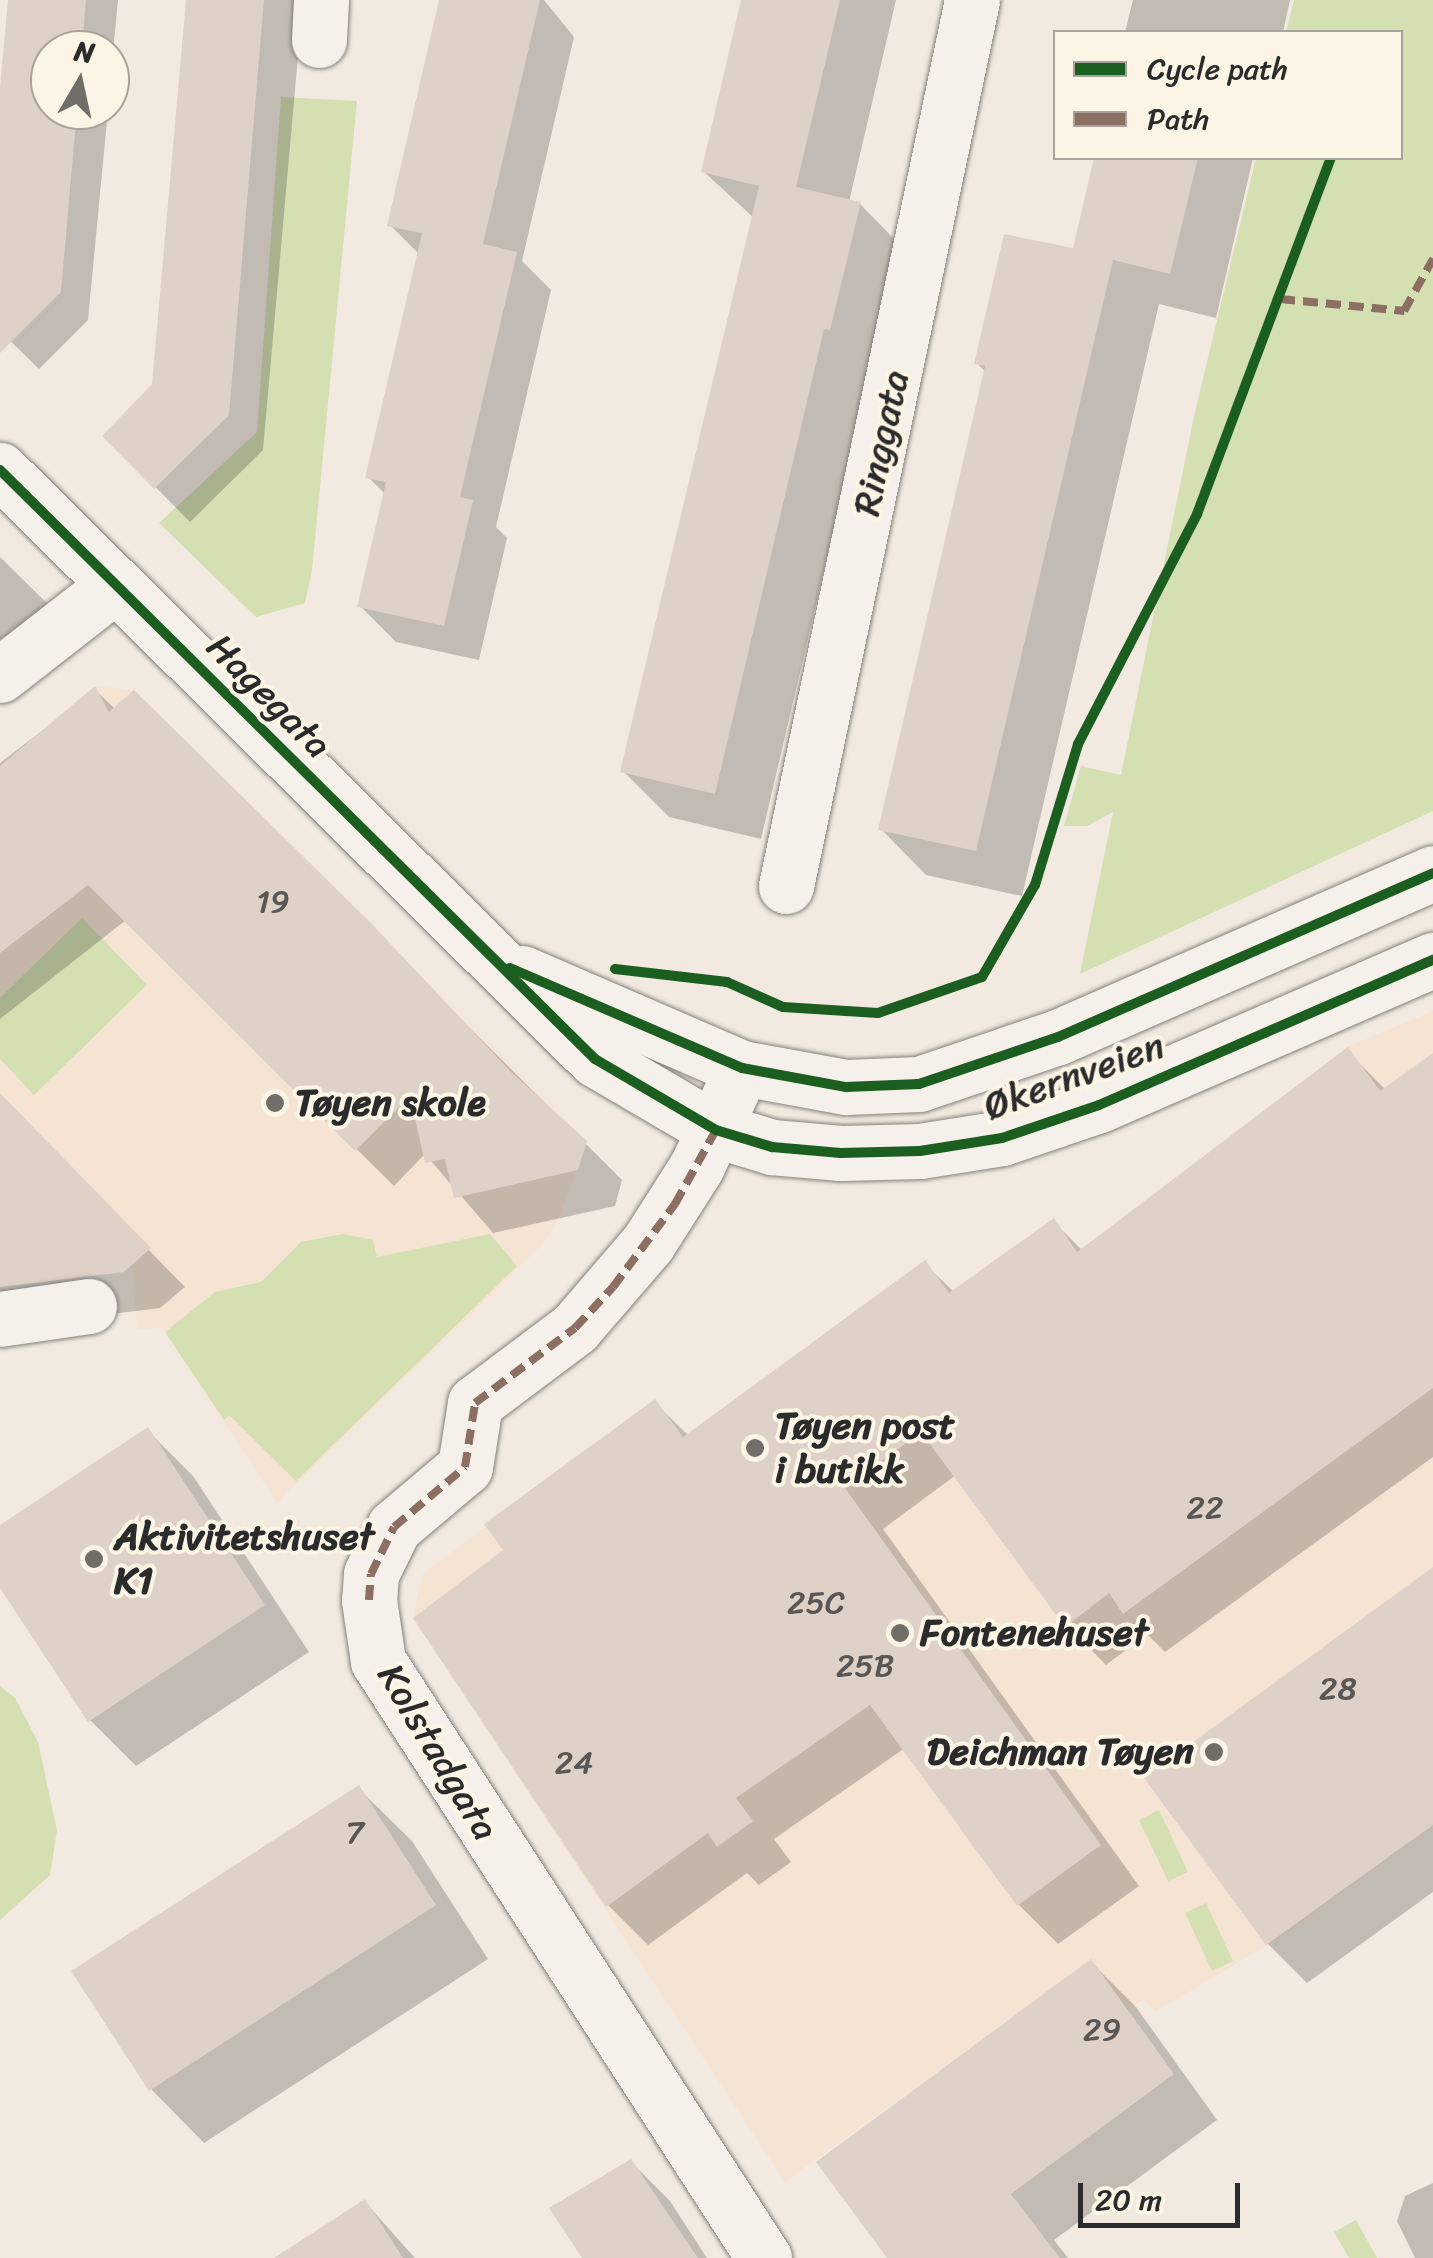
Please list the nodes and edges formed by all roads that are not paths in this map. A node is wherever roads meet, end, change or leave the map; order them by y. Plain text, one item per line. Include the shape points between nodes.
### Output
1 (972, 0) edge
2 (0, 470) edge
3 (114, 586) junction
4 (0, 675) edge
5 (1433, 873) edge
6 (786, 886) dead end
7 (1433, 960) edge
8 (496, 963) junction
9 (742, 1068) junction
10 (716, 1130) junction
11 (90, 1306) dead end
12 (0, 1319) edge
13 (764, 2258) edge

1 - 6 main road, Ringgata
2 - 3 main road, Hagegata
3 - 4 main road
3 - 8 main road, Hagegata
5 - 9 main road, Økernveien via 983,1068 919,1084 846,1087
7 - 10 main road, Økernveien via 1100,1105 1002,1138 920,1151 842,1153 772,1147
8 - 9 main road, Hagegata
8 - 10 main road, Hagegata via 594,1059
9 - 10 main road, Kolstadgata
10 - 13 main road, Kolstadgata via 675,1204 613,1287 576,1328 475,1403 465,1466 394,1527 372,1574 369,1600 378,1660
11 - 12 main road

